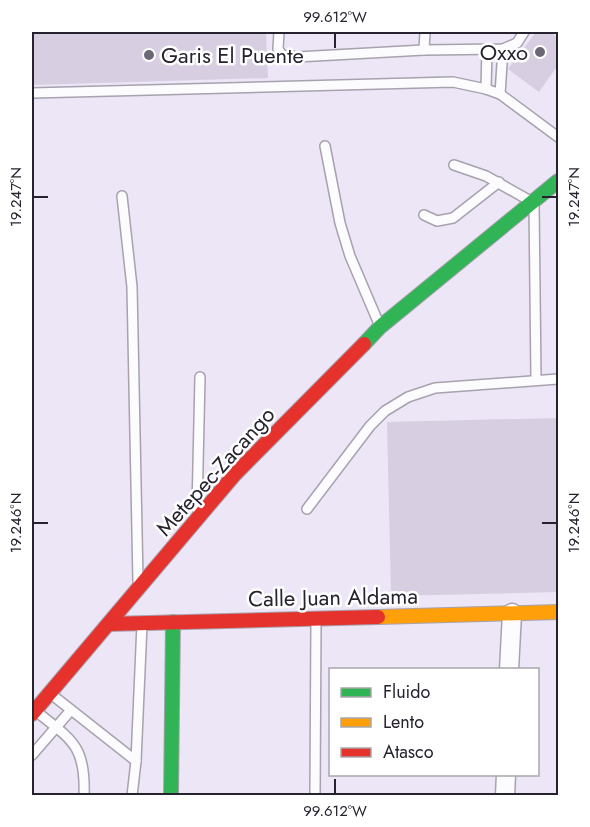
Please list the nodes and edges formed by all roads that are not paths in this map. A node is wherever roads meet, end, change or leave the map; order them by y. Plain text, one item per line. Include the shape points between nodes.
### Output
1 (279, 32) edge
2 (425, 32) edge
3 (524, 32) edge
4 (423, 50) junction
5 (487, 50) junction
6 (502, 50) junction
7 (486, 89) junction
8 (32, 93) edge
9 (500, 94) junction
10 (558, 137) edge
11 (325, 146) dead end
12 (454, 165) dead end
13 (558, 181) edge
14 (499, 182) junction
15 (122, 196) dead end
16 (534, 202) junction
17 (424, 215) dead end
18 (380, 327) junction
19 (200, 377) dead end
20 (536, 379) junction
21 (558, 379) edge
22 (307, 509) dead end
23 (197, 520) junction
24 (138, 589) junction
25 (558, 612) edge
26 (512, 614) junction
27 (316, 619) junction
28 (173, 622) junction
29 (142, 623) junction
30 (109, 624) junction
31 (509, 668) edge
32 (50, 693) junction
33 (71, 710) junction
34 (33, 712) edge
35 (56, 727) junction
36 (32, 755) edge
37 (136, 761) junction
38 (506, 776) edge
39 (84, 795) edge
40 (132, 795) edge
41 (171, 795) edge
42 (315, 795) edge
43 (505, 795) edge

1 - 4 lane via 278,49 290,57
2 - 4 lane
3 - 6 lane via 517,43
4 - 5 lane
5 - 6 lane
5 - 7 lane
6 - 9 lane
7 - 8 lane via 436,82
7 - 9 lane
9 - 10 lane
11 - 18 lane via 350,256
12 - 14 lane
13 - 16 main road, Metepec-Zacango
14 - 16 lane
14 - 17 lane via 453,218 437,221
15 - 24 lane via 132,287
16 - 18 main road, Metepec-Zacango
16 - 20 lane
18 - 23 main road, Metepec-Zacango via 235,474
19 - 23 lane
20 - 21 lane
20 - 22 lane via 435,388 408,397 370,426
23 - 24 main road, Metepec-Zacango
24 - 30 main road, Metepec-Zacango
25 - 26 main road, Calle Juan Aldama
26 - 27 main road, Calle Juan Aldama
26 - 31 street
27 - 28 main road, Calle Juan Aldama
27 - 42 lane
28 - 29 main road, Calle Juan Aldama
28 - 41 main road
29 - 30 main road, Calle Juan Aldama
29 - 37 lane
30 - 32 main road, Metepec-Zacango
32 - 33 lane
32 - 34 main road, Metepec-Zacango
33 - 35 lane
33 - 37 lane
34 - 35 lane
35 - 36 lane
35 - 39 lane via 74,743 80,756
37 - 40 lane
38 - 43 street

